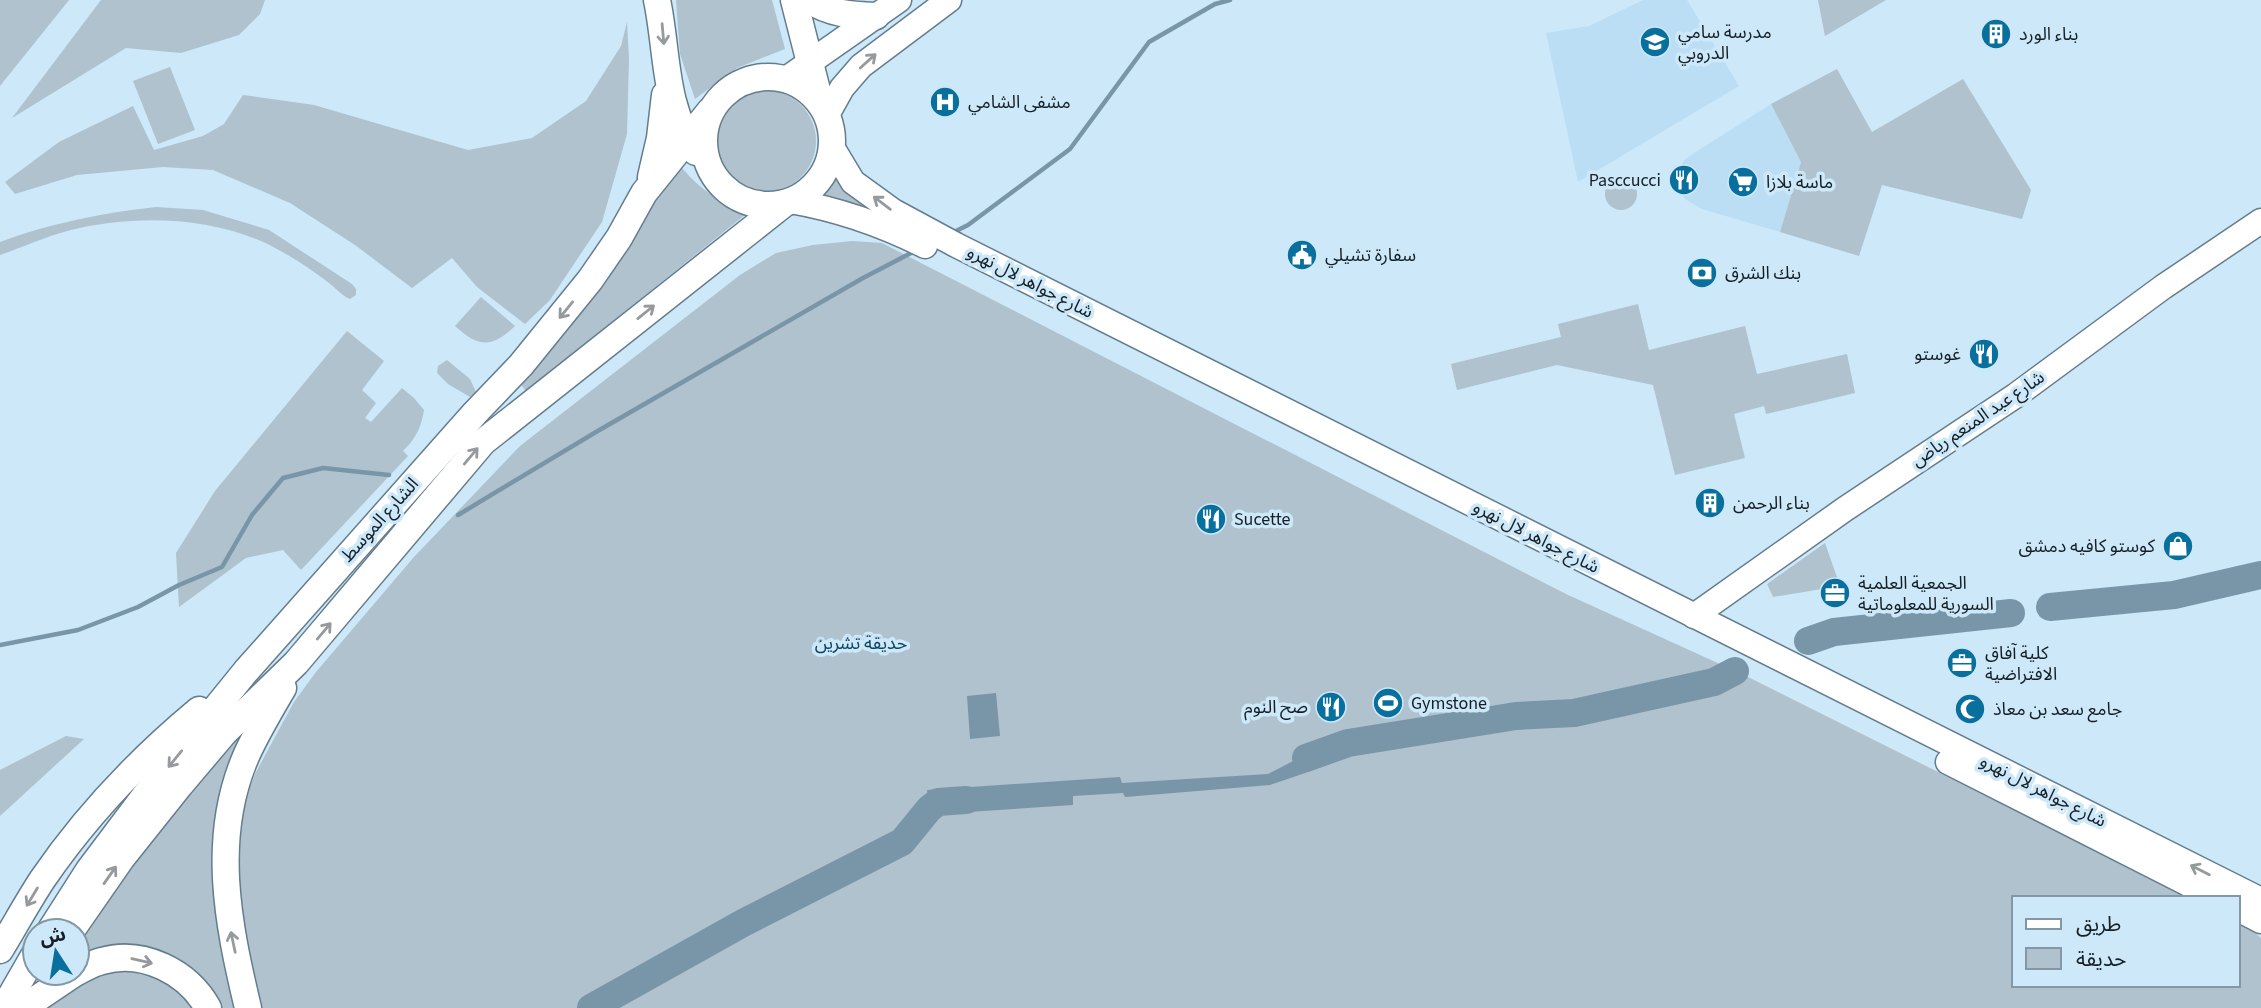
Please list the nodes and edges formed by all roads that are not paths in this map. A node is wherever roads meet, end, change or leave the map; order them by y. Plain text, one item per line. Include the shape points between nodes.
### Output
1 (657, 0) edge
2 (794, 0) edge
3 (809, 0) edge
4 (899, 0) edge
5 (949, 0) edge
6 (876, 16) junction
7 (811, 61) junction
8 (666, 68) junction
9 (786, 79) junction
10 (824, 109) junction
11 (710, 111) junction
12 (686, 139) junction
13 (832, 147) junction
14 (713, 176) junction
15 (644, 192) junction
16 (788, 202) junction
17 (2261, 221) edge
18 (1694, 616) junction
19 (296, 663) junction
20 (246, 671) junction
21 (2212, 896) edge
22 (2261, 900) edge
23 (2240, 910) edge
24 (59, 917) edge
25 (81, 917) edge
26 (2261, 921) edge
27 (0, 950) edge
28 (91, 966) edge
29 (26, 987) edge
30 (36, 987) edge
31 (52, 987) edge
32 (20, 1007) edge
33 (208, 1008) edge
34 (248, 1008) edge

1 -> 8 main road
2 - 7 main road
3 - 6 main road via 830,11
4 - 6 main road
10 -> 5 main road via 861,66
6 - 7 main road
7 - 9 main road
7 - 10 main road
8 - 12 main road
8 - 15 main road via 660,138
9 - 10 main road via 805,88
9 - 11 main road via 768,76 734,85
10 - 13 main road
11 - 12 main road, الشارع الموسط
11 - 14 main road via 703,144
12 - 14 main road
12 - 15 main road, الشارع الموسط
13 - 16 main road via 828,166 817,182
18 -> 13 main road, شارع جواهر لال نهرو via 966,251 893,211 853,182
14 - 16 main road via 745,201 765,206
15 -> 20 main road, الشارع الموسط via 590,280 521,365
19 -> 16 main road, الشارع الموسط via 483,442
16 - 21 main road, شارع جواهر لال نهرو via 846,214 914,240
17 - 18 main road, شارع عبد المنعم رياض
22 -> 18 main road, شارع جواهر لال نهرو
25 -> 19 main road, الشارع الموسط via 180,785
34 -> 19 main road via 231,935 225,838 246,756
20 -> 24 main road, الشارع الموسط via 144,797
20 -> 27 main road via 126,778 73,838
23 - 26 main road
28 -> 33 main road via 131,958 163,965 200,994
29 - 32 main road
30 - 32 main road
31 - 32 main road

